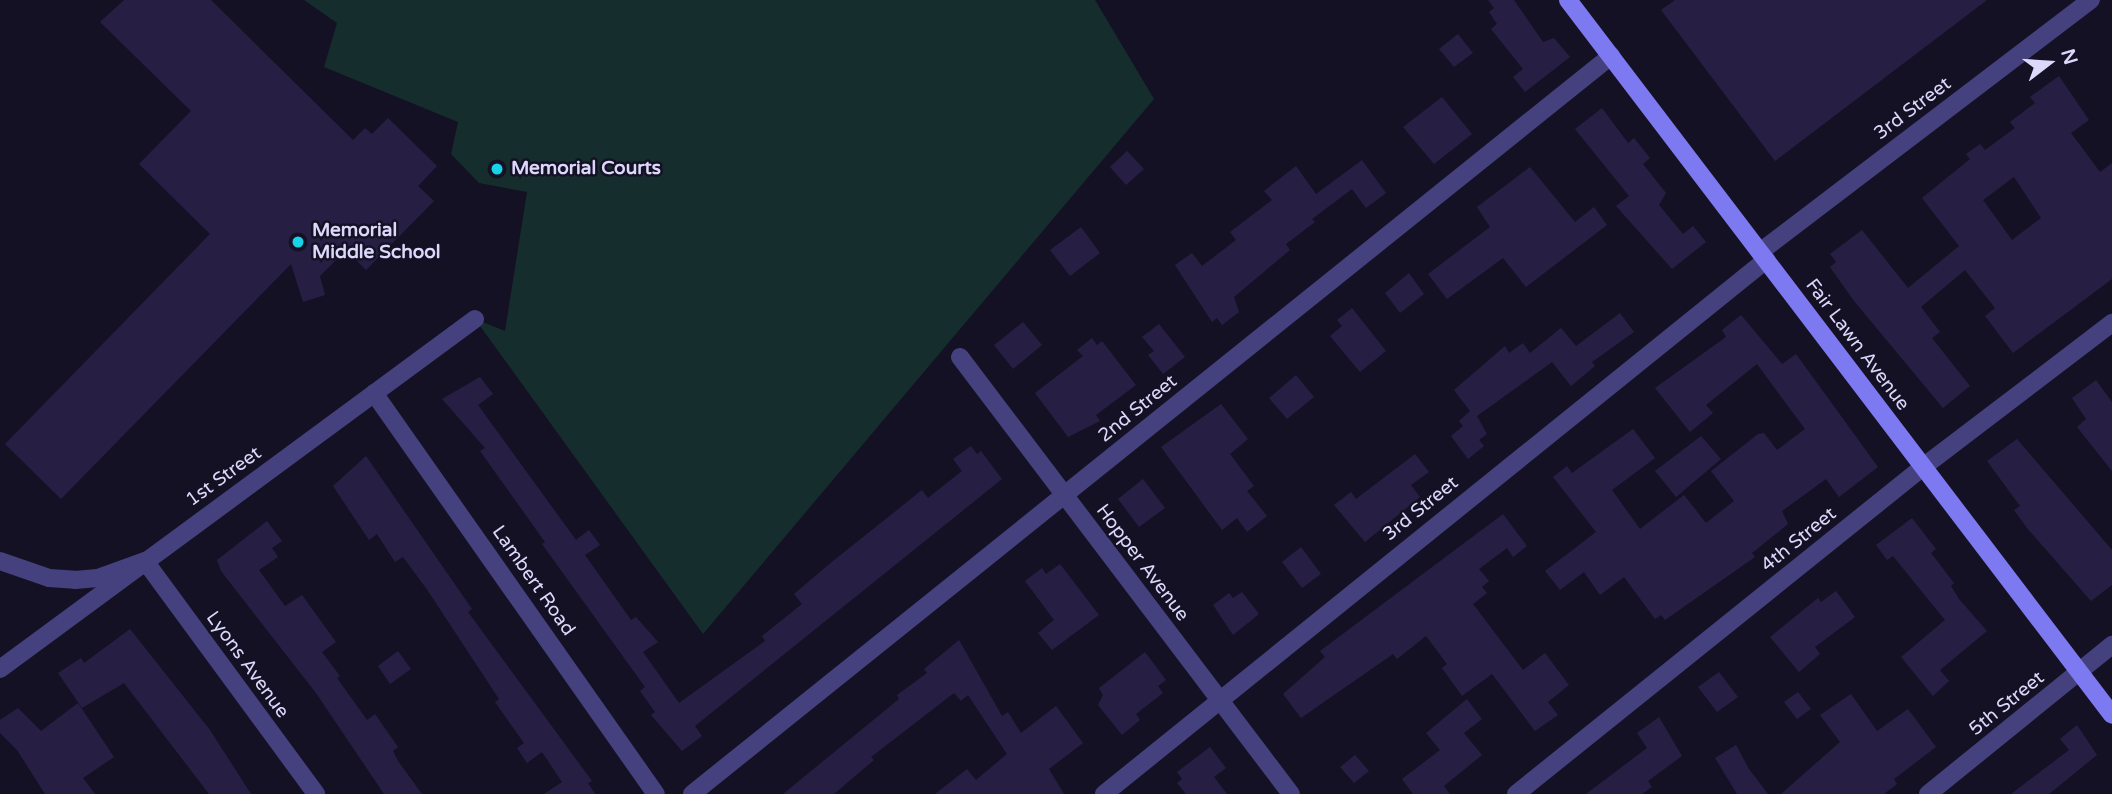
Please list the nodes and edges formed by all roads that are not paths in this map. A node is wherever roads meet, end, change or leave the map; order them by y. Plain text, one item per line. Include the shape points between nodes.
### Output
1 (1568, 0) edge
2 (2091, 0) edge
3 (1611, 56) junction
4 (1763, 256) junction
5 (475, 319) dead end
6 (2112, 323) edge
7 (960, 357) dead end
8 (374, 393) junction
9 (1923, 467) junction
10 (1064, 495) junction
11 (0, 561) edge
12 (145, 561) junction
13 (2112, 645) edge
14 (0, 669) edge
15 (2080, 672) junction
16 (1219, 700) junction
17 (2112, 715) edge
18 (316, 794) edge
19 (656, 794) edge
20 (692, 794) edge
21 (1104, 794) edge
22 (1291, 794) edge
23 (1516, 794) edge
24 (1928, 794) edge

1 - 3 main road, Fair Lawn Avenue
2 - 4 street, 3rd Street
3 - 4 main road, Fair Lawn Avenue
3 - 10 street, 2nd Street
4 - 9 main road, Fair Lawn Avenue
4 - 16 street, 3rd Street
5 - 8 street, 1st Street
6 - 9 street, 4th Street
7 - 10 street, Hopper Avenue
8 - 12 street, 1st Street
8 - 19 street, Lambert Road
9 - 15 main road, Fair Lawn Avenue
9 - 23 street, 4th Street
10 - 16 street, Hopper Avenue
10 - 20 street, 2nd Street
11 - 12 street via 49,578 75,580 99,578
12 - 14 street, 1st Street
12 - 18 street, Lyons Avenue
13 - 15 street, 5th Street
15 - 17 main road, Fair Lawn Avenue
15 - 24 street, 5th Street
16 - 21 street, 3rd Street
16 - 22 street, Hopper Avenue

